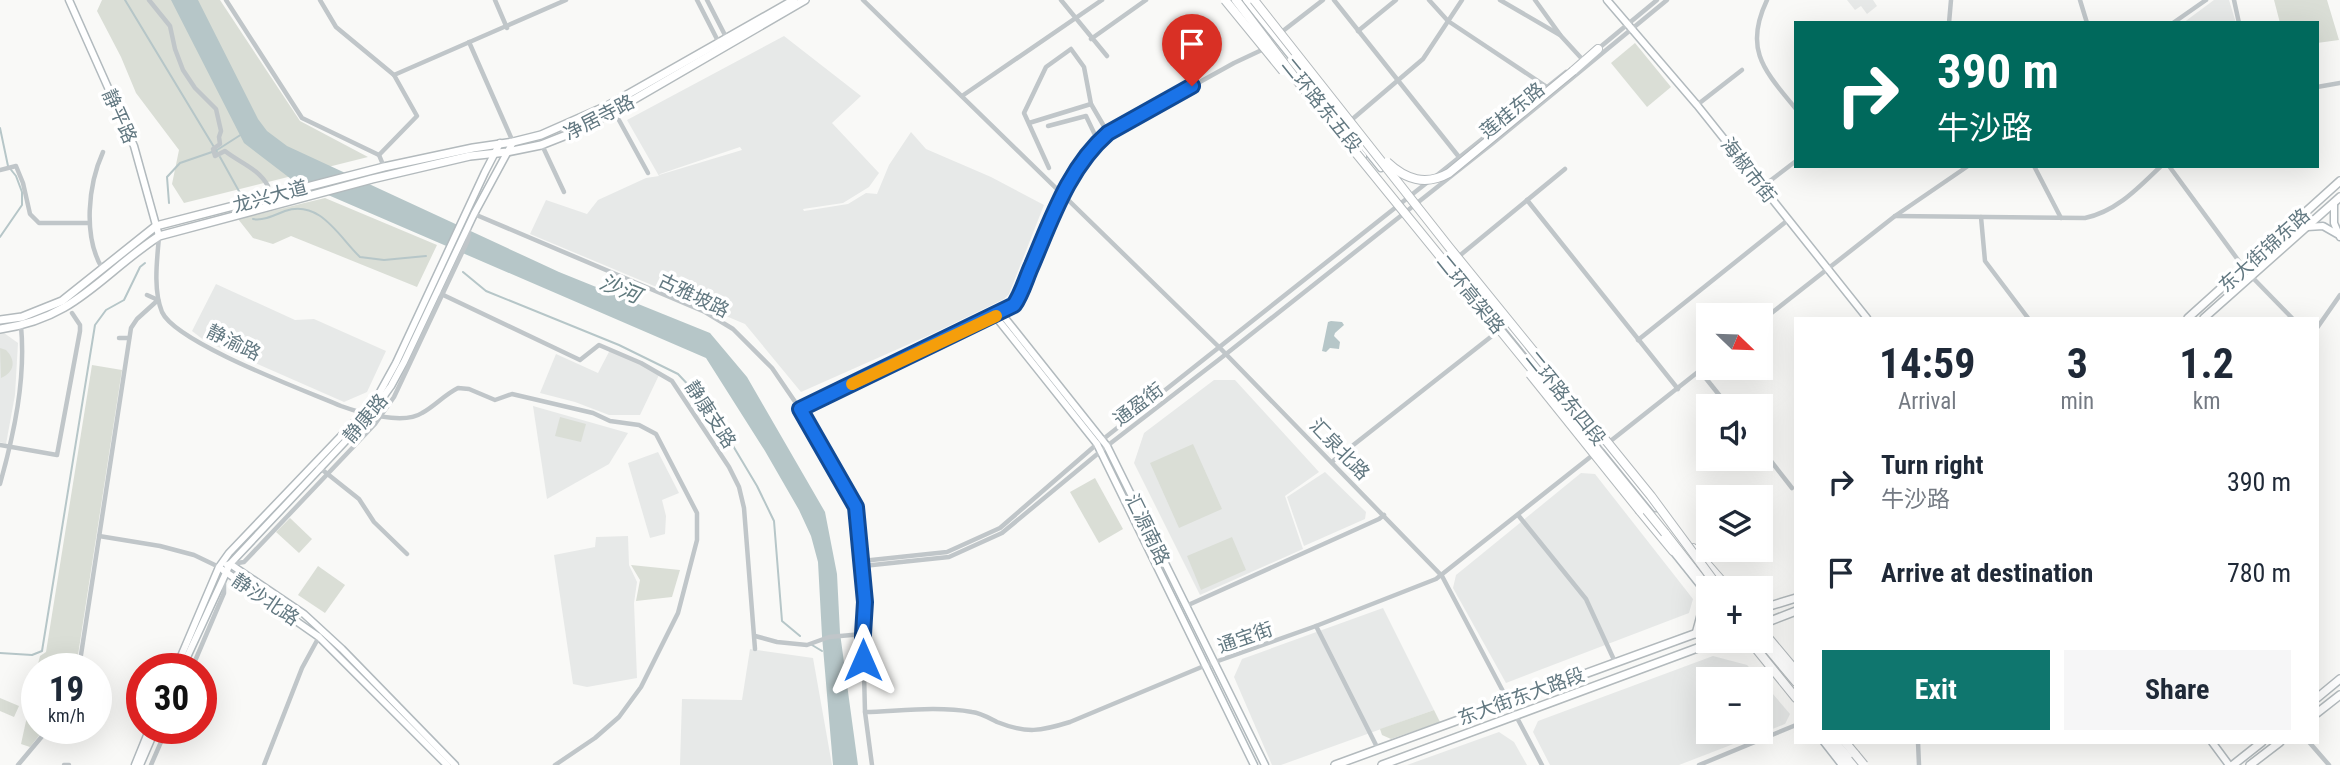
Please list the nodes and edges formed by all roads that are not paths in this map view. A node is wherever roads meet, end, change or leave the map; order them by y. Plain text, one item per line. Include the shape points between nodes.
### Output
1 (69, 0) edge
2 (149, 0) edge
3 (226, 0) edge
4 (320, 0) edge
5 (495, 0) edge
6 (566, 0) edge
7 (697, 0) edge
8 (707, 0) edge
9 (794, 0) edge
10 (806, 0) edge
11 (863, 0) edge
12 (1061, 0) edge
13 (1102, 0) edge
14 (1146, 0) edge
15 (1225, 0) edge
16 (1235, 0) edge
17 (1246, 0) edge
18 (1254, 0) edge
19 (1323, 0) edge
20 (1334, 0) edge
21 (1396, 0) edge
22 (1429, 0) edge
23 (1462, 0) edge
24 (1500, 0) edge
25 (1535, 0) edge
26 (1607, 0) edge
27 (1657, 0) edge
28 (1667, 0) edge
29 (1767, 0) edge
30 (1951, 0) edge
31 (2080, 0) edge
32 (2206, 0) edge
33 (2234, 0) edge
34 (1075, 18) junction
35 (1448, 21) junction
36 (1949, 21) edge
37 (2086, 21) edge
38 (2176, 21) edge
39 (2239, 21) edge
40 (1631, 26) junction
41 (507, 27) junction
42 (1358, 31) junction
43 (1560, 36) junction
44 (1276, 37) junction
45 (1091, 38) junction
46 (469, 42) junction
47 (724, 43) junction
48 (1273, 45) junction
49 (1598, 49) junction
50 (1107, 56) dead end
51 (1583, 60) junction
52 (1742, 70) dead end
53 (394, 75) junction
54 (1399, 81) junction
55 (1298, 83) junction
56 (2340, 83) edge
57 (1547, 87) junction
58 (2319, 87) edge
59 (962, 96) junction
60 (1091, 104) junction
61 (1697, 105) junction
62 (1794, 107) edge
63 (614, 111) junction
64 (1029, 123) junction
65 (1346, 124) junction
66 (1048, 126) dead end
67 (1105, 128) dead end
68 (1360, 135) junction
69 (1096, 137) dead end
70 (513, 142) junction
71 (500, 144) junction
72 (541, 145) junction
73 (103, 152) dead end
74 (507, 152) junction
75 (495, 153) junction
76 (379, 155) junction
77 (1459, 157) junction
78 (1794, 163) edge
79 (384, 167) junction
80 (1049, 168) dead end
81 (1965, 168) edge
82 (2035, 168) edge
83 (2159, 168) edge
84 (2170, 168) edge
85 (1565, 169) dead end
86 (0, 170) edge
87 (648, 173) dead end
88 (372, 179) joint
89 (2337, 184) edge
90 (268, 186) dead end
91 (1762, 187) junction
92 (564, 192) dead end
93 (1063, 194) junction
94 (2338, 198) edge
95 (1404, 201) junction
96 (1527, 201) junction
97 (1410, 209) junction
98 (474, 214) junction
99 (1895, 216) junction
100 (1981, 217) junction
101 (2061, 218) junction
102 (1788, 220) junction
103 (2300, 220) junction
104 (88, 223) junction
105 (156, 226) junction
106 (2307, 227) junction
107 (2339, 235) edge
108 (159, 236) junction
109 (1455, 260) junction
110 (1826, 268) junction
111 (2244, 268) junction
112 (102, 270) junction
113 (2252, 277) junction
114 (440, 294) junction
115 (147, 295) dead end
116 (2340, 295) edge
117 (158, 300) junction
118 (1773, 311) edge
119 (72, 313) dead end
120 (998, 315) junction
121 (20, 317) junction
122 (1866, 317) edge
123 (2027, 317) edge
124 (2189, 317) edge
125 (2205, 317) edge
126 (2291, 317) edge
127 (0, 320) edge
128 (2319, 325) edge
129 (21, 326) junction
130 (0, 329) edge
131 (1502, 330) junction
132 (119, 338) dead end
133 (129, 338) junction
134 (1638, 340) junction
135 (1220, 348) junction
136 (1227, 354) junction
137 (1696, 374) edge
138 (1707, 380) edge
139 (1678, 389) junction
140 (1718, 394) edge
141 (800, 409) junction
142 (362, 414) junction
143 (371, 414) junction
144 (381, 415) junction
145 (0, 444) edge
146 (1102, 445) junction
147 (1605, 446) junction
148 (10, 447) junction
149 (1596, 454) junction
150 (1333, 461) junction
151 (1773, 464) edge
152 (318, 466) junction
153 (328, 474) junction
154 (0, 484) edge
155 (1792, 488) dead end
156 (1651, 496) junction
157 (1384, 515) junction
158 (1518, 515) junction
159 (99, 536) junction
160 (1681, 537) junction
161 (1673, 551) junction
162 (407, 554) dead end
163 (230, 564) junction
164 (862, 564) junction
165 (219, 567) junction
166 (225, 574) junction
167 (1442, 576) junction
168 (1710, 576) edge
169 (1711, 576) edge
170 (1718, 576) edge
171 (1696, 577) edge
172 (1696, 578) edge
173 (1794, 599) edge
174 (1773, 605) edge
175 (1186, 606) junction
176 (1794, 612) edge
177 (1773, 621) edge
178 (1316, 626) junction
179 (320, 634) junction
180 (863, 634) junction
181 (1696, 634) edge
182 (755, 636) junction
183 (1773, 644) edge
184 (1696, 648) edge
185 (755, 649) dead end
186 (1773, 650) edge
187 (81, 653) edge
188 (182, 653) edge
189 (189, 653) edge
190 (198, 653) edge
191 (1760, 653) edge
192 (1773, 653) edge
193 (1214, 662) junction
194 (1615, 662) junction
195 (1205, 665) junction
196 (1794, 671) edge
197 (1794, 672) edge
198 (1794, 679) edge
199 (2340, 679) edge
200 (1794, 695) edge
201 (2340, 695) edge
202 (2319, 696) edge
203 (1508, 701) junction
204 (2319, 711) edge
205 (865, 712) junction
206 (1515, 715) junction
207 (1794, 726) edge
208 (36, 744) edge
209 (145, 744) edge
210 (148, 744) edge
211 (160, 744) edge
212 (1826, 744) edge
213 (1834, 744) edge
214 (1835, 744) edge
215 (1848, 744) edge
216 (1918, 744) edge
217 (2214, 744) edge
218 (2259, 744) edge
219 (2277, 744) edge
220 (2311, 744) edge
221 (1378, 749) junction
222 (18, 765) edge
223 (138, 765) edge
224 (151, 765) edge
225 (264, 765) edge
226 (447, 765) edge
227 (455, 765) edge
228 (555, 765) edge
229 (872, 765) edge
230 (1254, 765) edge
231 (1265, 765) edge
232 (1335, 765) edge
233 (1382, 765) edge
234 (1542, 765) edge
235 (1699, 765) edge
236 (1842, 765) edge
237 (1849, 765) edge
238 (1856, 765) edge
239 (1865, 765) edge
240 (1919, 765) edge
241 (2231, 765) edge
242 (2250, 765) edge
243 (2329, 765) edge

1 - 105 main road, 静平路 via 134,146
2 - 90 street via 170,26 183,70 216,109 221,131 216,151 225,151 256,170
3 - 76 street via 302,118
4 - 53 street via 336,27
5 - 41 street
6 - 41 street
7 - 47 street
8 - 47 street
9 - 47 main road, 净居寺路
10 - 47 main road, 净居寺路
11 - 59 street, 汇泉北路
12 - 34 street
13 - 34 street
14 - 45 street
15 - 55 highway, bridge via 1290,80
16 - 48 main road, 二环路东五段
16 - 55 highway, 二环高架路, bridge
17 - 44 main road, 二环路东五段
18 - 68 highway, 二环高架路, bridge
19 - 44 street
20 - 42 street
21 - 42 street
22 - 35 street
23 - 35 street
24 - 43 street
25 - 43 street
26 - 40 main road, 海椒市街
27 - 40 street
28 - 40 street
29 - 62 street via 1756,50 1766,72
30 - 36 street
31 - 37 street
32 - 38 street
33 - 39 street
34 - 45 street
34 - 59 street
35 - 54 street via 1423,60
35 - 57 street
40 - 49 street, 莲桂东路
40 - 61 main road, 海椒市街
40 - 97 street, 莲桂东路
41 - 46 street
42 - 54 street
43 - 51 street
44 - 65 main road, 二环路东五段
45 - 50 street
46 - 53 street
46 - 70 street
47 - 63 main road, 净居寺路
47 - 70 main road, 净居寺路 via 609,105 541,135
48 - 93 street via 1108,133
48 - 95 main road, 二环路东五段
49 - 51 street, 莲桂东路
49 - 68 highway, bridge via 1439,178 1415,180 1397,171
51 - 57 street, 莲桂东路
52 - 61 street
53 - 76 street via 416,116
54 - 65 street
54 - 77 street
55 - 131 highway, 二环高架路, bridge
56 - 58 street
57 - 77 street, 莲桂东路
59 - 93 street, 汇泉北路
60 - 64 street
60 - 64 street via 1084,67 1071,49 1046,67 1024,113
60 - 67 street
61 - 91 main road, 海椒市街
63 - 72 main road, 净居寺路
63 - 87 street
64 - 80 street
65 - 95 main road, 二环路东五段
66 - 69 street via 1086,116
68 - 156 highway, 二环高架路, bridge
70 - 71 main road, 净居寺路
70 - 74 main road, 静康路
71 - 75 main road, 静康路
71 - 79 main road, 净居寺路
72 - 74 main road, 净居寺路
72 - 92 street
73 - 104 street via 96,168
74 - 75 main road, 净居寺路
74 - 98 main road, 静康路
75 - 88 main road, 净居寺路
75 - 142 main road, 静康路 via 396,363
76 - 79 street
77 - 95 street, 莲桂东路
78 - 91 street
79 - 105 main road, 龙兴大道
81 - 99 street
82 - 101 street
83 - 101 street via 2108,211 2085,218
84 - 111 street
85 - 96 street
86 - 104 street via 16,166 30,214 39,223
88 - 108 main road, 龙兴大道
89 - 94 main road
89 - 103 main road, 东大街锦东路
91 - 102 main road, 海椒市街
93 - 120 street via 1018,300
93 - 135 street, 汇泉北路
94 - 106 main road, 东大街锦东路
94 - 107 main road via 2333,223
95 - 97 main road, 二环路东五段
95 - 135 street, 通盈街
96 - 109 street
96 - 134 street
97 - 109 main road, 二环路东四段
97 - 131 main road, 二环路东四段
97 - 136 street, 通盈街
98 - 114 main road, 静康路
98 - 141 street, 古雅坡路 via 705,312 733,329 772,368
99 - 100 street
99 - 110 street
100 - 101 street
100 - 123 street via 1985,261
102 - 110 main road, 海椒市街
102 - 134 street
103 - 106 main road
103 - 111 main road, 东大街锦东路
104 - 112 street
105 - 108 main road, 静平路
105 - 112 main road
106 - 107 main road via 2323,226
106 - 113 main road, 东大街锦东路
108 - 117 street
108 - 129 main road via 82,298 60,312
109 - 131 main road, 二环路东四段
110 - 118 street
110 - 122 main road, 海椒市街
111 - 124 main road, 东大街锦东路
112 - 121 main road via 62,301
113 - 125 main road, 东大街锦东路
113 - 126 street
114 - 143 main road, 静康路
114 - 144 street via 394,397
114 - 182 street, 静康支路 via 580,360 598,345 672,381 739,487
115 - 117 street
116 - 128 street
117 - 133 street via 137,319
117 - 142 street, 静渝路 via 168,321 198,342
119 - 148 street via 80,331 57,454
120 - 141 street
120 - 146 main road, 汇源南路
121 - 127 main road
121 - 129 main road
129 - 130 main road
129 - 148 street via 19,397
131 - 147 main road, 二环路东四段
131 - 149 main road, 二环路东四段
131 - 150 street
131 - 156 highway, bridge via 1531,343 1640,475
131 - 161 highway, bridge via 1541,390
131 - 171 highway, 二环高架路, bridge
132 - 133 street
133 - 159 street
134 - 139 street
135 - 136 street, 汇泉北路
135 - 146 street, 通盈街
136 - 146 street, 通盈街
136 - 150 street, 汇泉北路
137 - 139 street, 通宝街
138 - 140 street
139 - 147 street, 通宝街
141 - 164 street, 古雅坡路 via 856,507
142 - 143 street, 静渝路
142 - 152 main road, 静康路
143 - 144 street, 静渝路
143 - 152 main road, 静康路
144 - 153 street
144 - 228 street, 静渝路 via 419,416 458,388 495,400 512,394 593,413 610,422 639,425 656,434 674,466 697,513 697,540 678,613 641,687 619,717
145 - 148 street
146 - 164 street, 通盈街 via 1000,528 947,552
146 - 175 main road, 汇源南路
146 - 195 main road, 汇源南路
147 - 149 street, 通宝街
147 - 168 main road, 二环路东四段
148 - 154 street
149 - 158 street, 通宝街
149 - 161 main road, 二环路东四段
150 - 157 street, 汇泉北路
151 - 155 street
152 - 153 street
152 - 163 main road, 静康路
152 - 165 main road, 静康路
153 - 162 street via 359,499 374,522
153 - 163 street via 244,562
156 - 160 highway, 二环高架路, bridge
157 - 167 street, 汇泉北路
157 - 175 street
158 - 167 street, 通宝街
158 - 194 street via 1586,599
159 - 165 street via 160,546
159 - 187 street
160 - 169 highway, 二环高架路, bridge
160 - 170 highway, bridge
161 - 172 main road, 二环路东四段
163 - 165 main road, 静沙北路
163 - 166 main road, 静康路
163 - 179 main road, 静沙北路 via 304,614
164 - 180 street, 古雅坡路
165 - 166 main road, 静沙北路
165 - 188 main road, 静康路
166 - 179 main road, 静沙北路
166 - 189 main road, 静康路
166 - 190 street via 224,593
167 - 178 street, 通宝街
167 - 203 street, 汇泉北路
173 - 174 main road
175 - 193 main road, 汇源南路
176 - 177 main road
178 - 193 street, 通宝街
178 - 221 street
179 - 225 street
179 - 226 main road, 静沙北路
179 - 227 main road, 静沙北路 via 342,649
180 - 182 street via 810,644
180 - 205 street, 古雅坡路
181 - 194 main road, 东大街东大路段
182 - 185 street, 静康支路
183 - 196 highway
184 - 206 main road, 东大街东大路段
186 - 197 main road
191 - 200 highway
192 - 198 highway
193 - 195 street, 通宝街
193 - 231 main road, 汇源南路
194 - 203 main road, 东大街东大路段
195 - 205 street, 通宝街 via 1070,722 1032,732 975,712
195 - 230 main road, 汇源南路
199 - 202 main road
201 - 204 main road
203 - 206 street, 汇泉北路
203 - 221 main road, 东大街东大路段
205 - 229 street, 古雅坡路
206 - 233 main road, 东大街东大路段
206 - 234 street, 汇泉北路
207 - 235 street
208 - 222 street
209 - 223 main road
210 - 223 main road
211 - 224 street
212 - 236 main road
213 - 237 highway
214 - 238 main road
215 - 239 highway, bridge
216 - 240 street
217 - 241 main road
218 - 241 main road
219 - 242 main road
220 - 243 street
221 - 232 main road, 东大街东大路段

